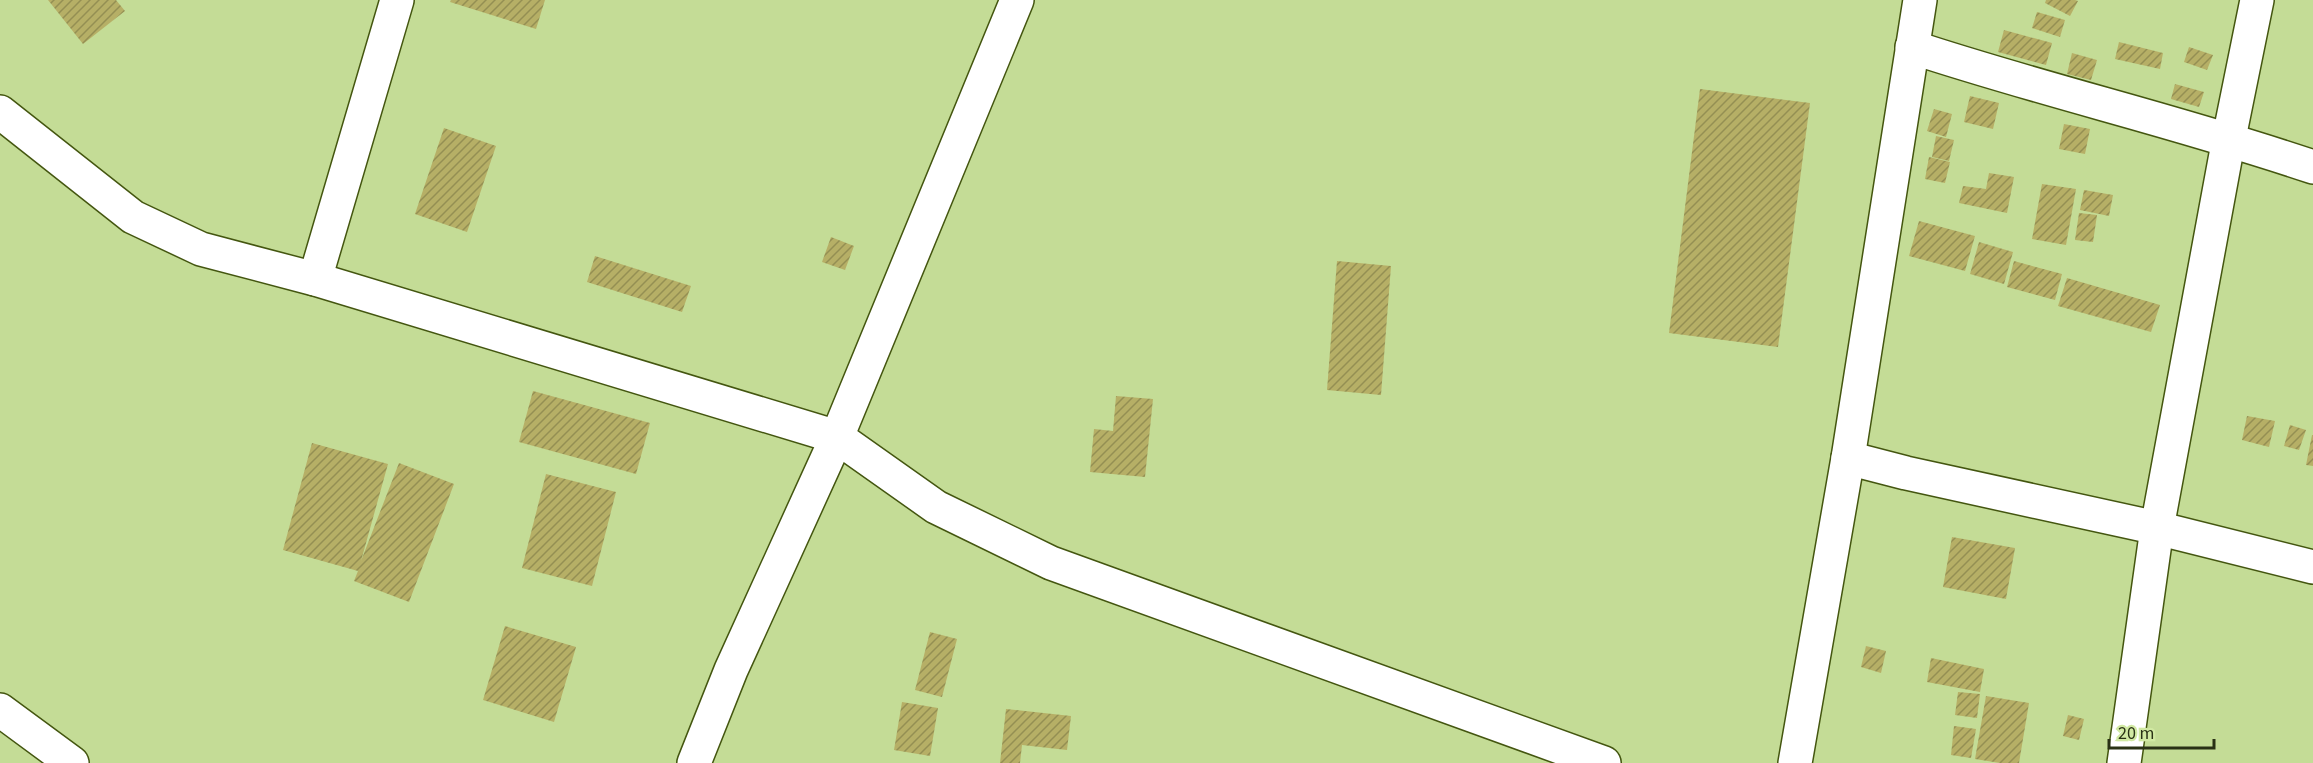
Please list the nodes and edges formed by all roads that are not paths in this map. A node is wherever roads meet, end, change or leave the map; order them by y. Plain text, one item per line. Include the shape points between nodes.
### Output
1 (397, 0) edge
2 (1017, 0) edge
3 (1920, 0) edge
4 (2257, 0) edge
5 (1912, 47) junction
6 (0, 112) edge
7 (2229, 138) junction
8 (2313, 166) edge
9 (315, 279) junction
10 (837, 437) junction
11 (1848, 458) junction
12 (2157, 528) junction
13 (2313, 567) edge
14 (0, 710) edge
15 (72, 763) edge
16 (694, 763) edge
17 (1604, 763) edge
18 (1795, 763) edge
19 (2124, 763) edge

1 - 9 street
2 - 10 street
3 - 5 street
4 - 7 street
5 - 7 street via 1988,72
5 - 11 street
6 - 9 street via 134,217 201,249
7 - 8 street
7 - 12 street
9 - 10 street
10 - 16 street via 731,670
10 - 17 street via 936,507 1051,563
11 - 12 street
11 - 18 street
12 - 13 street
12 - 19 street
14 - 15 street

